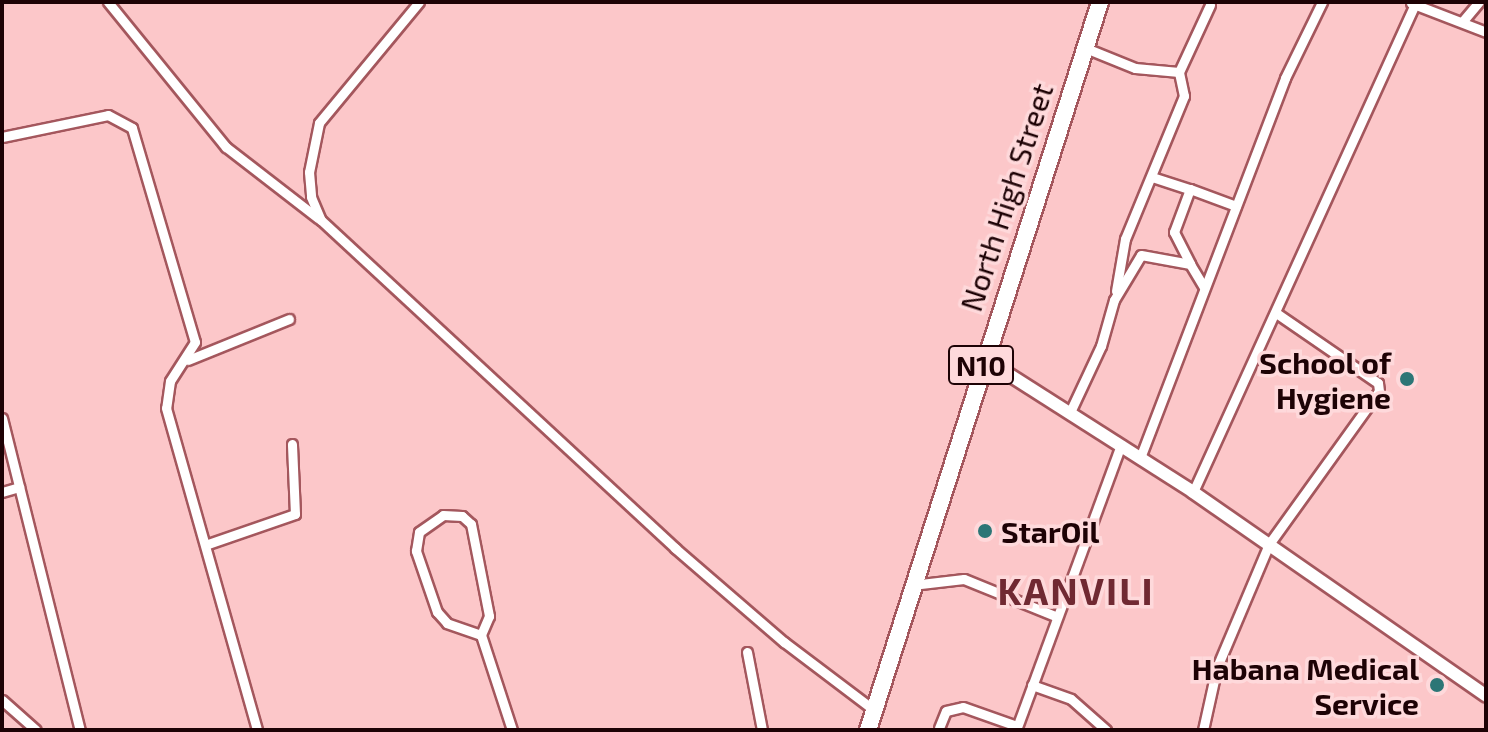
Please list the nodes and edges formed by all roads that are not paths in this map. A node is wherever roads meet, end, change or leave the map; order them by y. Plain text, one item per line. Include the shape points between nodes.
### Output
1 (108, 2) edge
2 (419, 2) edge
3 (1100, 2) edge
4 (1322, 2) edge
5 (1479, 2) edge
6 (1412, 3) edge
7 (1210, 5) dead end
8 (1462, 22) junction
9 (1486, 32) edge
10 (1083, 47) junction
11 (1179, 72) junction
12 (2, 137) edge
13 (1152, 177) junction
14 (1190, 189) junction
15 (1236, 206) junction
16 (321, 220) junction
17 (1190, 264) junction
18 (1204, 287) junction
19 (1114, 300) junction
20 (1276, 313) junction
21 (289, 319) dead end
22 (983, 358) junction
23 (188, 360) junction
24 (1071, 410) junction
25 (2, 418) edge
26 (292, 444) dead end
27 (1121, 445) junction
28 (1140, 458) junction
29 (19, 487) junction
30 (2, 492) edge
31 (1193, 492) junction
32 (208, 544) junction
33 (1269, 544) junction
34 (912, 585) junction
35 (1055, 616) junction
36 (481, 635) junction
37 (747, 652) dead end
38 (1032, 685) junction
39 (1486, 696) edge
40 (2, 700) edge
41 (874, 710) junction
42 (939, 728) edge
43 (1017, 728) edge
44 (36, 730) edge
45 (80, 730) edge
46 (257, 730) edge
47 (512, 730) edge
48 (762, 730) edge
49 (868, 730) edge
50 (1106, 730) edge
51 (1203, 730) edge

1 - 16 street via 226,147
2 - 16 street via 319,123 309,172 311,197
3 - 10 highway, North High Street / N10
4 - 15 street via 1285,78
5 - 8 street
6 - 8 street
6 - 20 street
7 - 11 street
8 - 9 street
10 - 11 street via 1135,68
10 - 22 highway, North High Street / N10
11 - 13 street via 1184,96
12 - 23 street via 108,115 132,128 195,342
13 - 14 street
13 - 19 street via 1125,239
14 - 15 street
14 - 17 street via 1174,232
15 - 18 street
16 - 41 street via 675,548 784,642
17 - 18 street
17 - 19 street via 1141,255
18 - 28 street
19 - 24 street via 1101,346
20 - 31 street
20 - 33 street via 1380,387
21 - 23 street
22 - 24 main road
22 - 34 highway, North High Street / N10
23 - 32 street via 170,381 166,408
24 - 27 main road
25 - 29 street
26 - 32 street via 295,514
27 - 28 main road
27 - 35 street
28 - 31 main road
29 - 30 street
29 - 45 street
31 - 33 main road
32 - 46 street
33 - 39 main road
33 - 51 street via 1217,667
34 - 35 street via 964,579
34 - 41 highway, North High Street / N10
35 - 38 street
36 - 36 street via 447,623 437,612 416,551 419,532 443,515 462,516 471,524 489,616
36 - 47 street
37 - 48 street
38 - 43 street
38 - 50 street via 1071,699
40 - 44 street
41 - 49 highway, North High Street / N10
42 - 43 street via 946,711 963,707

